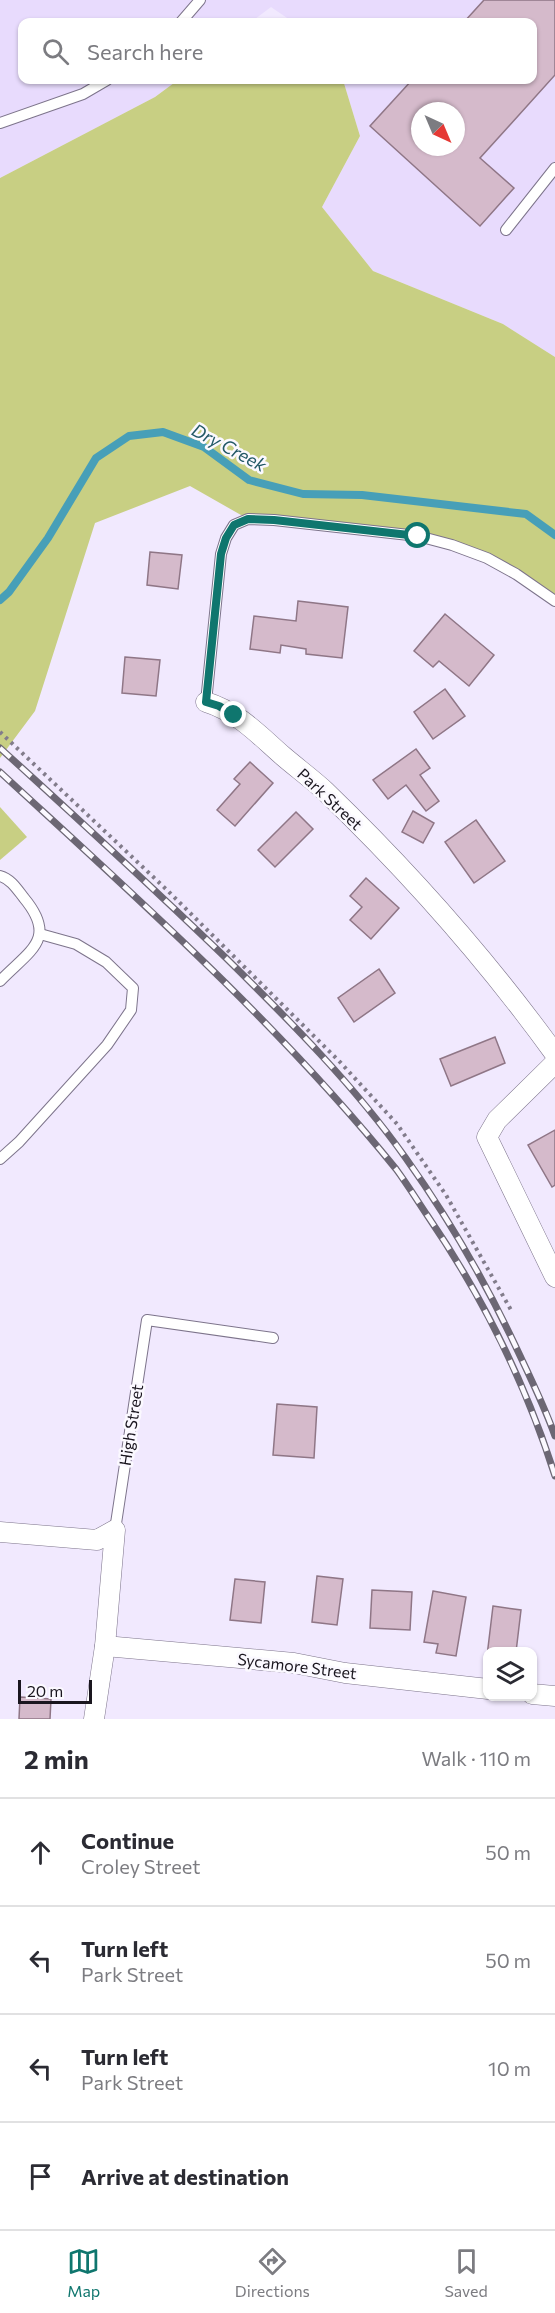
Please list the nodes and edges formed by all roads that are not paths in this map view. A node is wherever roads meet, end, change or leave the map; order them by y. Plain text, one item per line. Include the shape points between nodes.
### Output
1 (200, 0) edge
2 (184, 18) edge
3 (99, 84) edge
4 (0, 123) edge
5 (555, 168) edge
6 (506, 230) dead end
7 (555, 601) edge
8 (206, 702) joint
9 (0, 876) edge
10 (40, 933) junction
11 (0, 981) edge
12 (555, 1054) edge
13 (555, 1063) edge
14 (0, 1159) edge
15 (555, 1277) edge
16 (273, 1338) dead end
17 (115, 1530) junction
18 (0, 1532) edge
19 (105, 1646) junction
20 (483, 1688) edge
21 (537, 1694) edge
22 (555, 1696) edge
23 (94, 1719) edge

1 - 2 lane
3 - 4 lane via 83,94
5 - 6 lane
7 - 8 lane, Park Street via 487,558 452,545 418,536 248,519 234,525 221,554
8 - 12 street, Park Street via 252,728 392,858 509,990
9 - 10 lane via 8,878 26,901 41,925
10 - 11 lane via 39,940
10 - 14 lane via 75,944 106,962 133,988 131,1010 107,1045
13 - 15 street via 497,1120 487,1137
16 - 17 lane, High Street via 147,1320
17 - 18 street via 97,1540
17 - 19 street, High Street
19 - 20 street, Sycamore Street via 294,1663 345,1673
19 - 23 street, High Street
21 - 22 street

